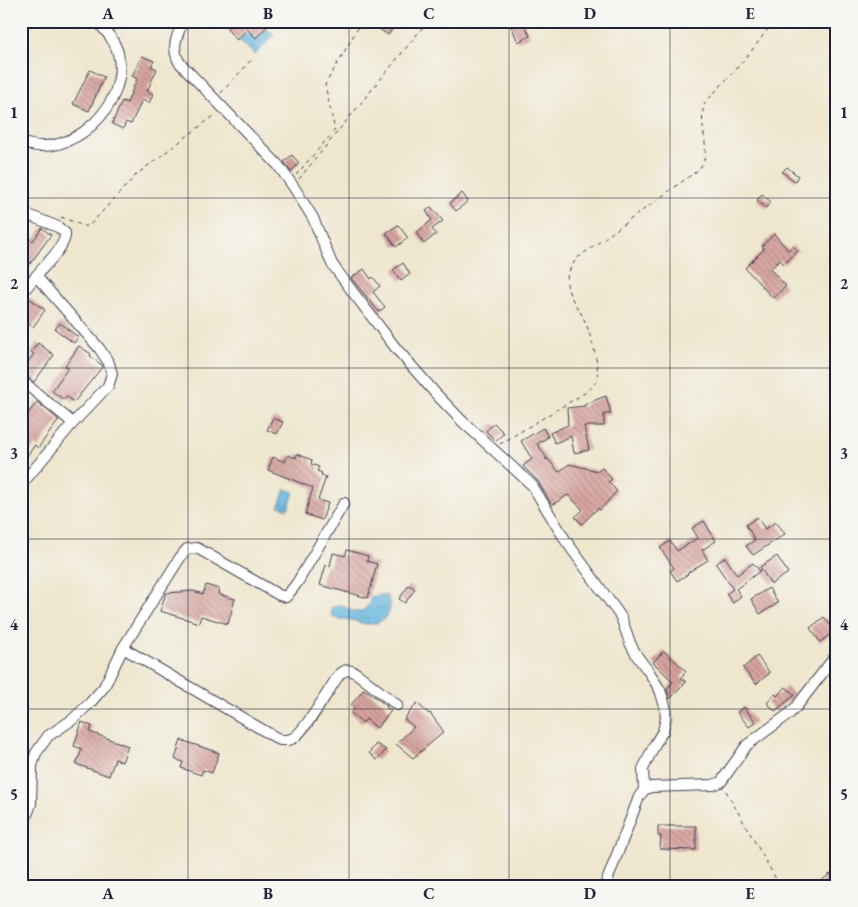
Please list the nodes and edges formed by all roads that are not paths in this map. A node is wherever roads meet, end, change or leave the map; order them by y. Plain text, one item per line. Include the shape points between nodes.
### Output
1 (97, 21) edge
2 (184, 21) edge
3 (21, 142) edge
4 (21, 212) edge
5 (36, 276) junction
6 (21, 294) edge
7 (21, 380) edge
8 (73, 423) junction
9 (22, 482) edge
10 (344, 503) dead end
11 (123, 648) junction
12 (837, 654) edge
13 (397, 705) dead end
14 (644, 790) junction
15 (21, 831) edge
16 (605, 886) edge

1 - 3 street via 116,47 119,61 114,94 106,108 88,130 69,140 42,146
2 - 14 street via 174,42 176,55 192,77 278,164 313,218 332,264 357,298 436,394 532,485 566,541 621,617 634,650 660,690 666,718 664,731 643,769
4 - 5 street via 58,227 66,236
5 - 6 street
5 - 8 street via 99,348 112,374 108,386
7 - 8 street
8 - 9 street
10 - 11 street via 298,583 286,596 197,548 187,549
11 - 13 street via 280,740 294,737 305,725 344,670 356,673
11 - 15 street via 95,698 72,720 48,736 36,753 32,766 31,804
12 - 14 street via 797,706 747,745 721,782
14 - 16 street

